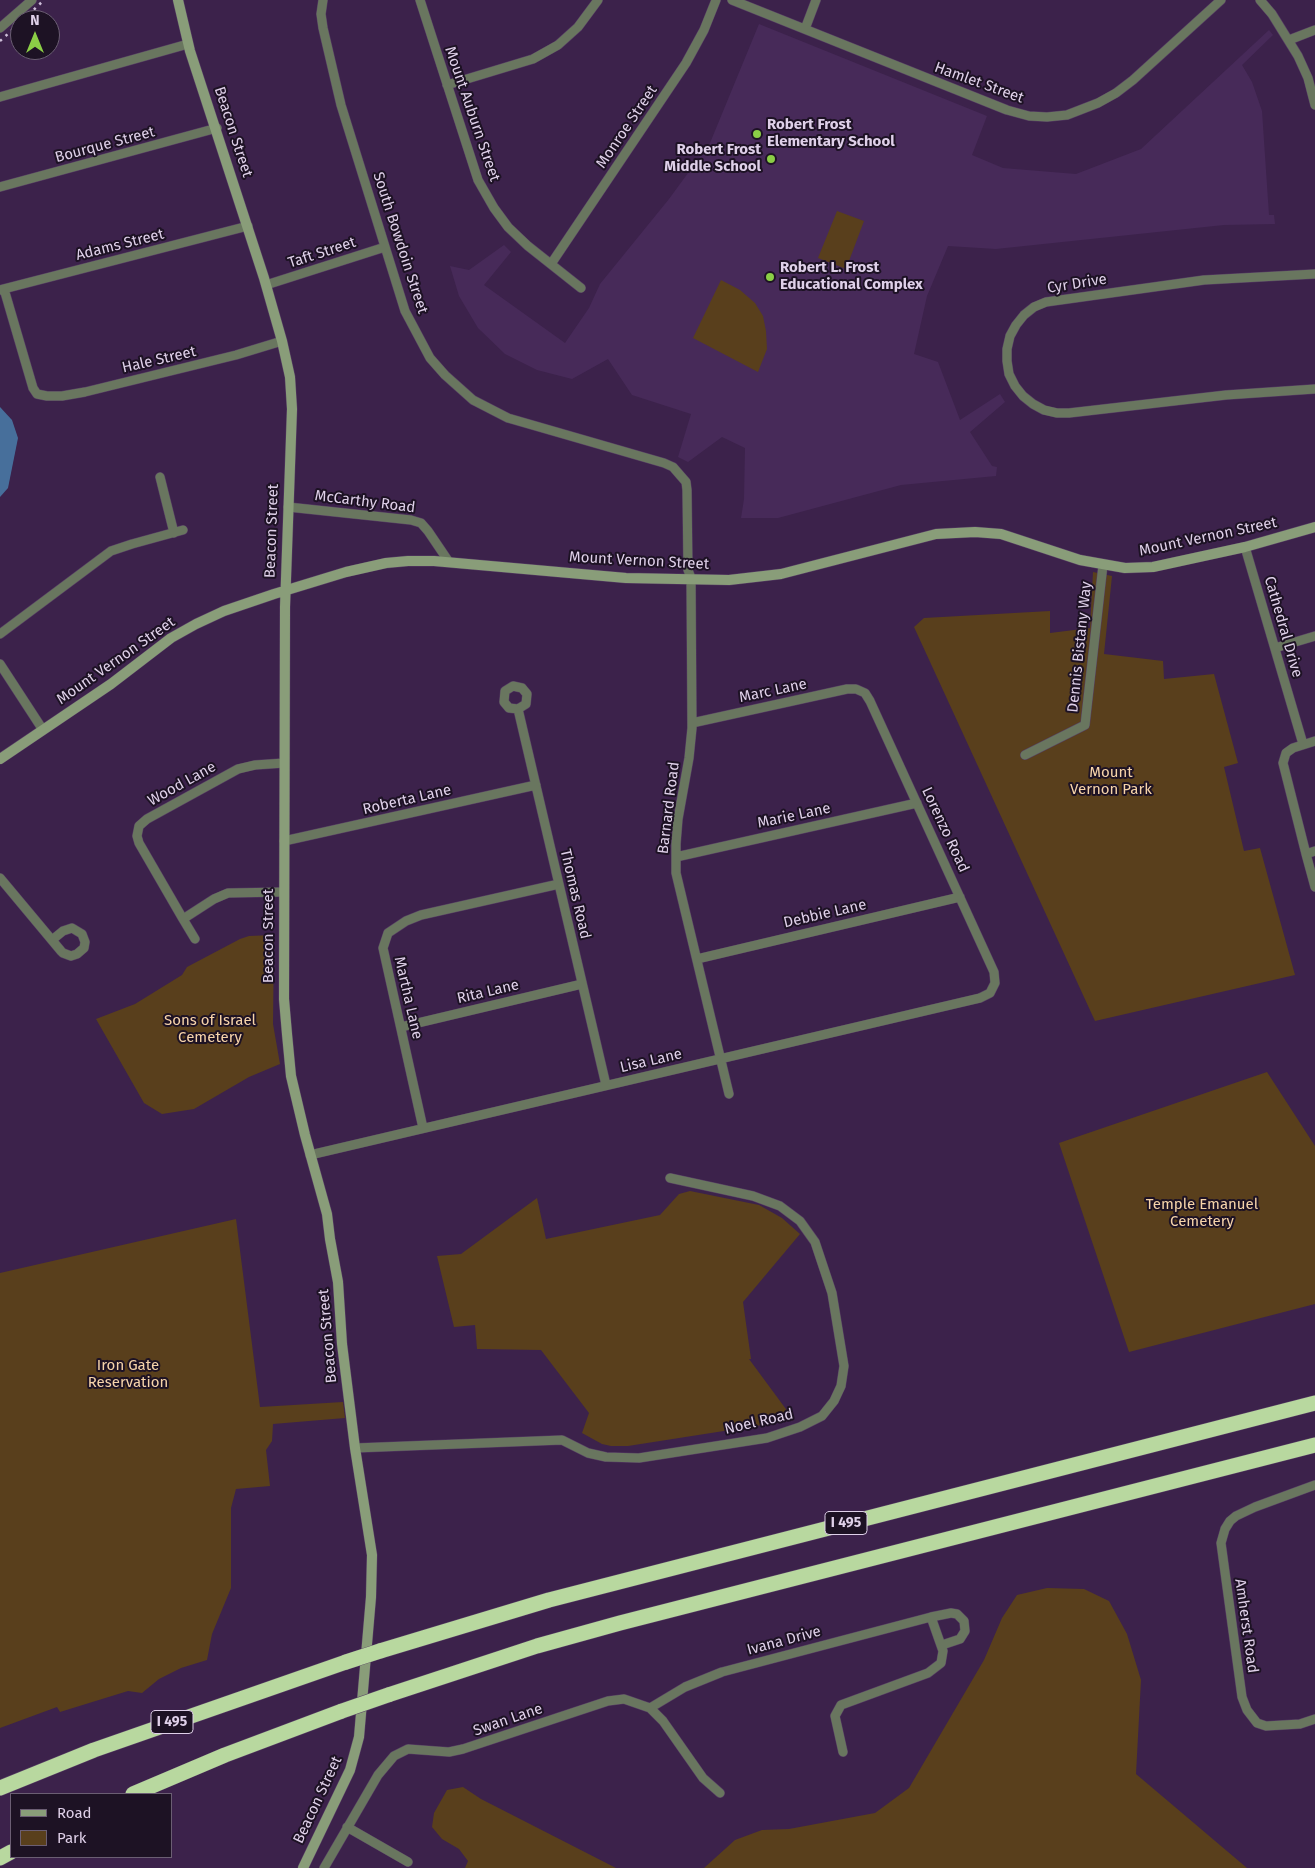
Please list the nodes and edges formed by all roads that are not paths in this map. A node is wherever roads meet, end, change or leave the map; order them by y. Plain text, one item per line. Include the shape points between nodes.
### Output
1 (32, 0) edge
2 (178, 0) edge
3 (322, 0) edge
4 (420, 0) edge
5 (598, 0) edge
6 (716, 0) edge
7 (732, 0) edge
8 (816, 0) edge
9 (1221, 0) edge
10 (1260, 0) edge
11 (0, 28) edge
12 (805, 29) junction
13 (1315, 30) edge
14 (1289, 40) junction
15 (188, 44) junction
16 (447, 85) junction
17 (0, 97) edge
18 (1315, 105) edge
19 (217, 128) junction
20 (0, 188) edge
21 (248, 226) junction
22 (386, 247) junction
23 (551, 264) junction
24 (1315, 274) edge
25 (266, 285) junction
26 (581, 288) dead end
27 (2, 289) edge
28 (282, 341) junction
29 (1315, 388) edge
30 (160, 477) dead end
31 (683, 478) joint
32 (288, 507) junction
33 (1315, 527) edge
34 (1245, 547) junction
35 (449, 562) junction
36 (1103, 565) junction
37 (691, 578) junction
38 (285, 590) junction
39 (0, 634) edge
40 (1315, 636) edge
41 (1275, 648) junction
42 (0, 664) edge
43 (860, 690) joint
44 (518, 709) dead end
45 (692, 723) junction
46 (44, 730) junction
47 (1315, 741) edge
48 (1303, 744) junction
49 (1025, 755) dead end
50 (0, 759) edge
51 (284, 763) junction
52 (536, 784) junction
53 (917, 803) junction
54 (284, 842) junction
55 (1310, 852) edge
56 (676, 857) junction
57 (0, 878) edge
58 (559, 884) junction
59 (1315, 887) edge
60 (284, 892) junction
61 (960, 897) junction
62 (183, 919) junction
63 (195, 939) dead end
64 (52, 940) dead end
65 (697, 959) junction
66 (582, 984) junction
67 (994, 986) joint
68 (401, 1027) junction
69 (721, 1058) junction
70 (606, 1085) junction
71 (729, 1094) dead end
72 (423, 1128) junction
73 (310, 1154) junction
74 (670, 1178) dead end
75 (1315, 1403) edge
76 (1315, 1444) edge
77 (355, 1448) junction
78 (1315, 1485) edge
79 (931, 1617) junction
80 (942, 1645) junction
81 (650, 1708) junction
82 (1315, 1719) edge
83 (842, 1752) dead end
84 (0, 1788) edge
85 (135, 1793) edge
86 (720, 1793) dead end
87 (347, 1827) junction
88 (408, 1862) dead end
89 (303, 1868) edge
90 (324, 1868) edge

1 - 11 street
2 - 15 main road, Beacon Street
3 - 22 street, South Bowdoin Street via 323,28 341,105
4 - 16 street, Mount Auburn Street
5 - 16 street via 578,27 558,45 532,59
6 - 23 street, Monroe Street via 686,63
7 - 12 street, Hamlet Street
8 - 12 street
9 - 12 street, Hamlet Street via 1116,94 1067,114 1047,117 1007,110
10 - 14 street
13 - 14 street
14 - 18 street via 1308,78
15 - 17 street
15 - 19 main road, Beacon Street
16 - 23 street, Mount Auburn Street via 478,180 494,208 508,227
19 - 20 street, Bourque Street
19 - 21 main road, Beacon Street
21 - 25 main road, Beacon Street
21 - 27 street, Adams Street
22 - 25 street, Taft Street
22 - 31 street, South Bowdoin Street via 405,311 418,337 445,376 473,400 508,418 664,463
23 - 26 street, Mount Auburn Street
24 - 29 street, Cyr Drive via 1204,280 1046,302 1029,311 1016,325 1010,336 1007,362 1009,374 1023,396 1044,410 1057,413
25 - 28 main road, Beacon Street
27 - 28 street, Hale Street via 33,388 40,395 85,392 236,356
28 - 32 main road, Beacon Street via 291,393
30 - 39 street via 178,532 111,551
31 - 37 street, Barnard Road via 688,490 688,570
32 - 35 street, McCarthy Road via 421,523
32 - 38 main road, Beacon Street
33 - 34 main road, Mount Vernon Street
34 - 36 main road, Mount Vernon Street via 1153,566 1125,568
34 - 41 street, Cathedral Drive
35 - 37 main road, Mount Vernon Street via 626,578
35 - 38 main road, Mount Vernon Street via 386,563
36 - 37 main road, Mount Vernon Street via 1011,536 975,532 936,534 781,574 729,580
36 - 49 street, Dennis Bistany Way via 1085,725
37 - 45 street, Barnard Road
38 - 46 main road, Mount Vernon Street via 224,611 171,638
38 - 51 main road, Beacon Street
40 - 41 street
41 - 48 street, Cathedral Drive
42 - 46 street
43 - 45 street, Marc Lane via 847,689
43 - 53 street, Lorenzo Road via 870,700
44 - 52 street, Thomas Road
45 - 56 street, Barnard Road via 678,819
46 - 50 main road, Mount Vernon Street
47 - 48 street
48 - 55 street via 1286,753 1283,764
51 - 54 main road, Beacon Street
51 - 62 street, Wood Lane via 255,764 238,769 147,819 140,826 139,843
52 - 54 street, Roberta Lane
52 - 58 street, Thomas Road
53 - 56 street, Marie Lane
53 - 61 street, Lorenzo Road
54 - 60 main road, Beacon Street
55 - 59 street
56 - 65 street, Barnard Road via 676,873
57 - 64 street
58 - 66 street, Thomas Road
58 - 68 street, Martha Lane via 422,915 388,932 383,948
60 - 62 street via 228,892
60 - 73 main road, Beacon Street via 284,999 291,1076
61 - 65 street, Debbie Lane
61 - 67 street, Lorenzo Road via 994,972
62 - 63 street, Wood Lane
65 - 69 street, Barnard Road
66 - 68 street, Rita Lane
66 - 70 street, Thomas Road
67 - 69 street, Lisa Lane via 980,998
68 - 72 street, Martha Lane
69 - 70 street, Lisa Lane
69 - 71 street, Barnard Road
70 - 72 street, Lisa Lane
72 - 73 street, Lisa Lane
73 - 77 main road, Beacon Street via 327,1214 338,1282
74 - 77 street, Noel Road via 753,1196 780,1206 800,1221 815,1242 832,1293 844,1366 841,1386 822,1416 767,1438 640,1458 588,1453 562,1440
75 - 84 highway, I 495, bridge via 549,1600 346,1662 94,1750
76 - 85 highway, bridge via 537,1646 342,1711
77 - 89 main road, Beacon Street via 372,1556 360,1730 350,1770
78 - 82 street, Amherst Road via 1254,1507 1230,1521 1221,1543 1242,1697 1247,1710 1257,1723 1266,1726 1300,1724
79 - 80 street
79 - 80 street, Ivana Drive via 951,1613 957,1614 964,1622 965,1631 960,1639
79 - 81 street, Ivana Drive via 722,1672 685,1687
80 - 83 street via 941,1663 933,1670 841,1705 835,1716
81 - 86 street via 703,1778
81 - 87 street, Swan Lane via 624,1699 608,1701 463,1749 449,1752 408,1749 384,1766
87 - 88 street
87 - 90 street, Swan Lane

